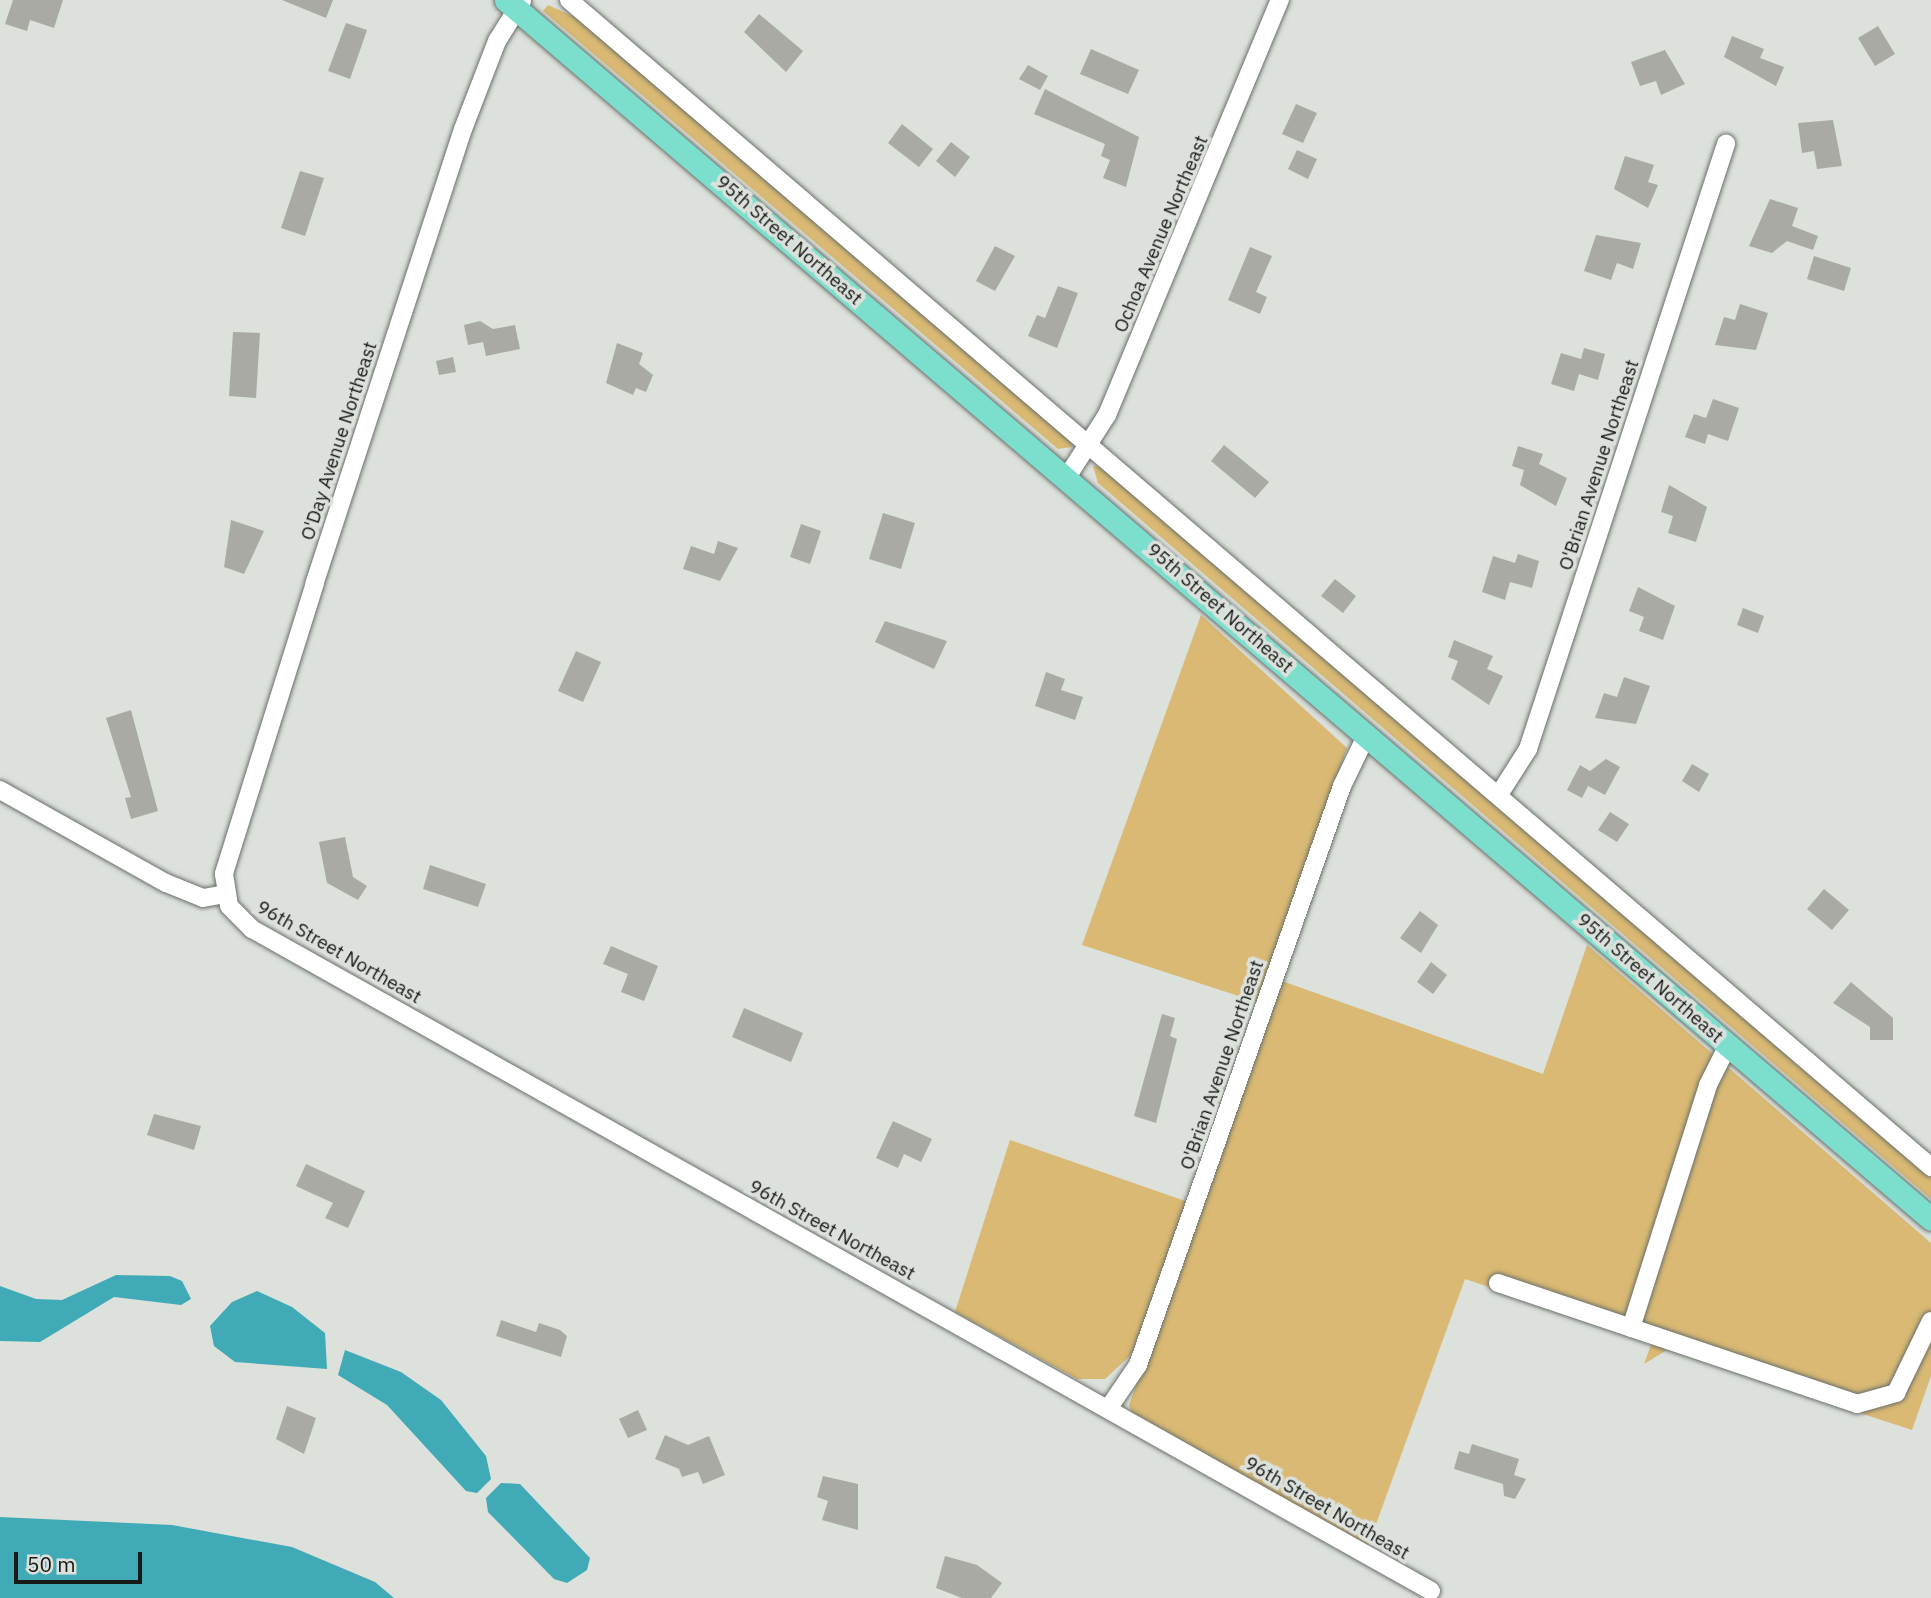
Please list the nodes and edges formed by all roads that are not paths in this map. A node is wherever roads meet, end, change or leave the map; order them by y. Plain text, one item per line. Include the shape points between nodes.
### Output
1 (569, 0) edge
2 (1280, 0) edge
3 (515, 3) edge
4 (1726, 144) dead end
5 (1089, 444) junction
6 (1067, 477) junction
7 (1367, 734) junction
8 (0, 790) edge
9 (1500, 793) junction
10 (226, 894) junction
11 (1728, 1045) junction
12 (1931, 1167) edge
13 (1931, 1219) edge
14 (1498, 1283) dead end
15 (1931, 1321) edge
16 (1631, 1328) junction
17 (1110, 1406) junction
18 (1431, 1591) dead end

1 - 5 street
2 - 5 street, Ochoa Avenue Northeast
3 - 6 main road, 95th Street Northeast
3 - 10 street, O'Day Avenue Northeast via 463,129 387,360 224,874
4 - 9 street, O'Brian Avenue Northeast via 1528,749
5 - 6 street, Ochoa Avenue Northeast
5 - 9 street
6 - 7 main road, 95th Street Northeast
7 - 11 main road, 95th Street Northeast
7 - 17 street, O'Brian Avenue Northeast via 1342,786 1139,1365
8 - 10 street via 195,896
9 - 12 street
10 - 17 street, 96th Street Northeast via 252,929
11 - 13 main road, 95th Street Northeast
11 - 16 street via 1708,1085
14 - 16 street
15 - 16 street via 1905,1383 1867,1404
17 - 18 street, 96th Street Northeast

